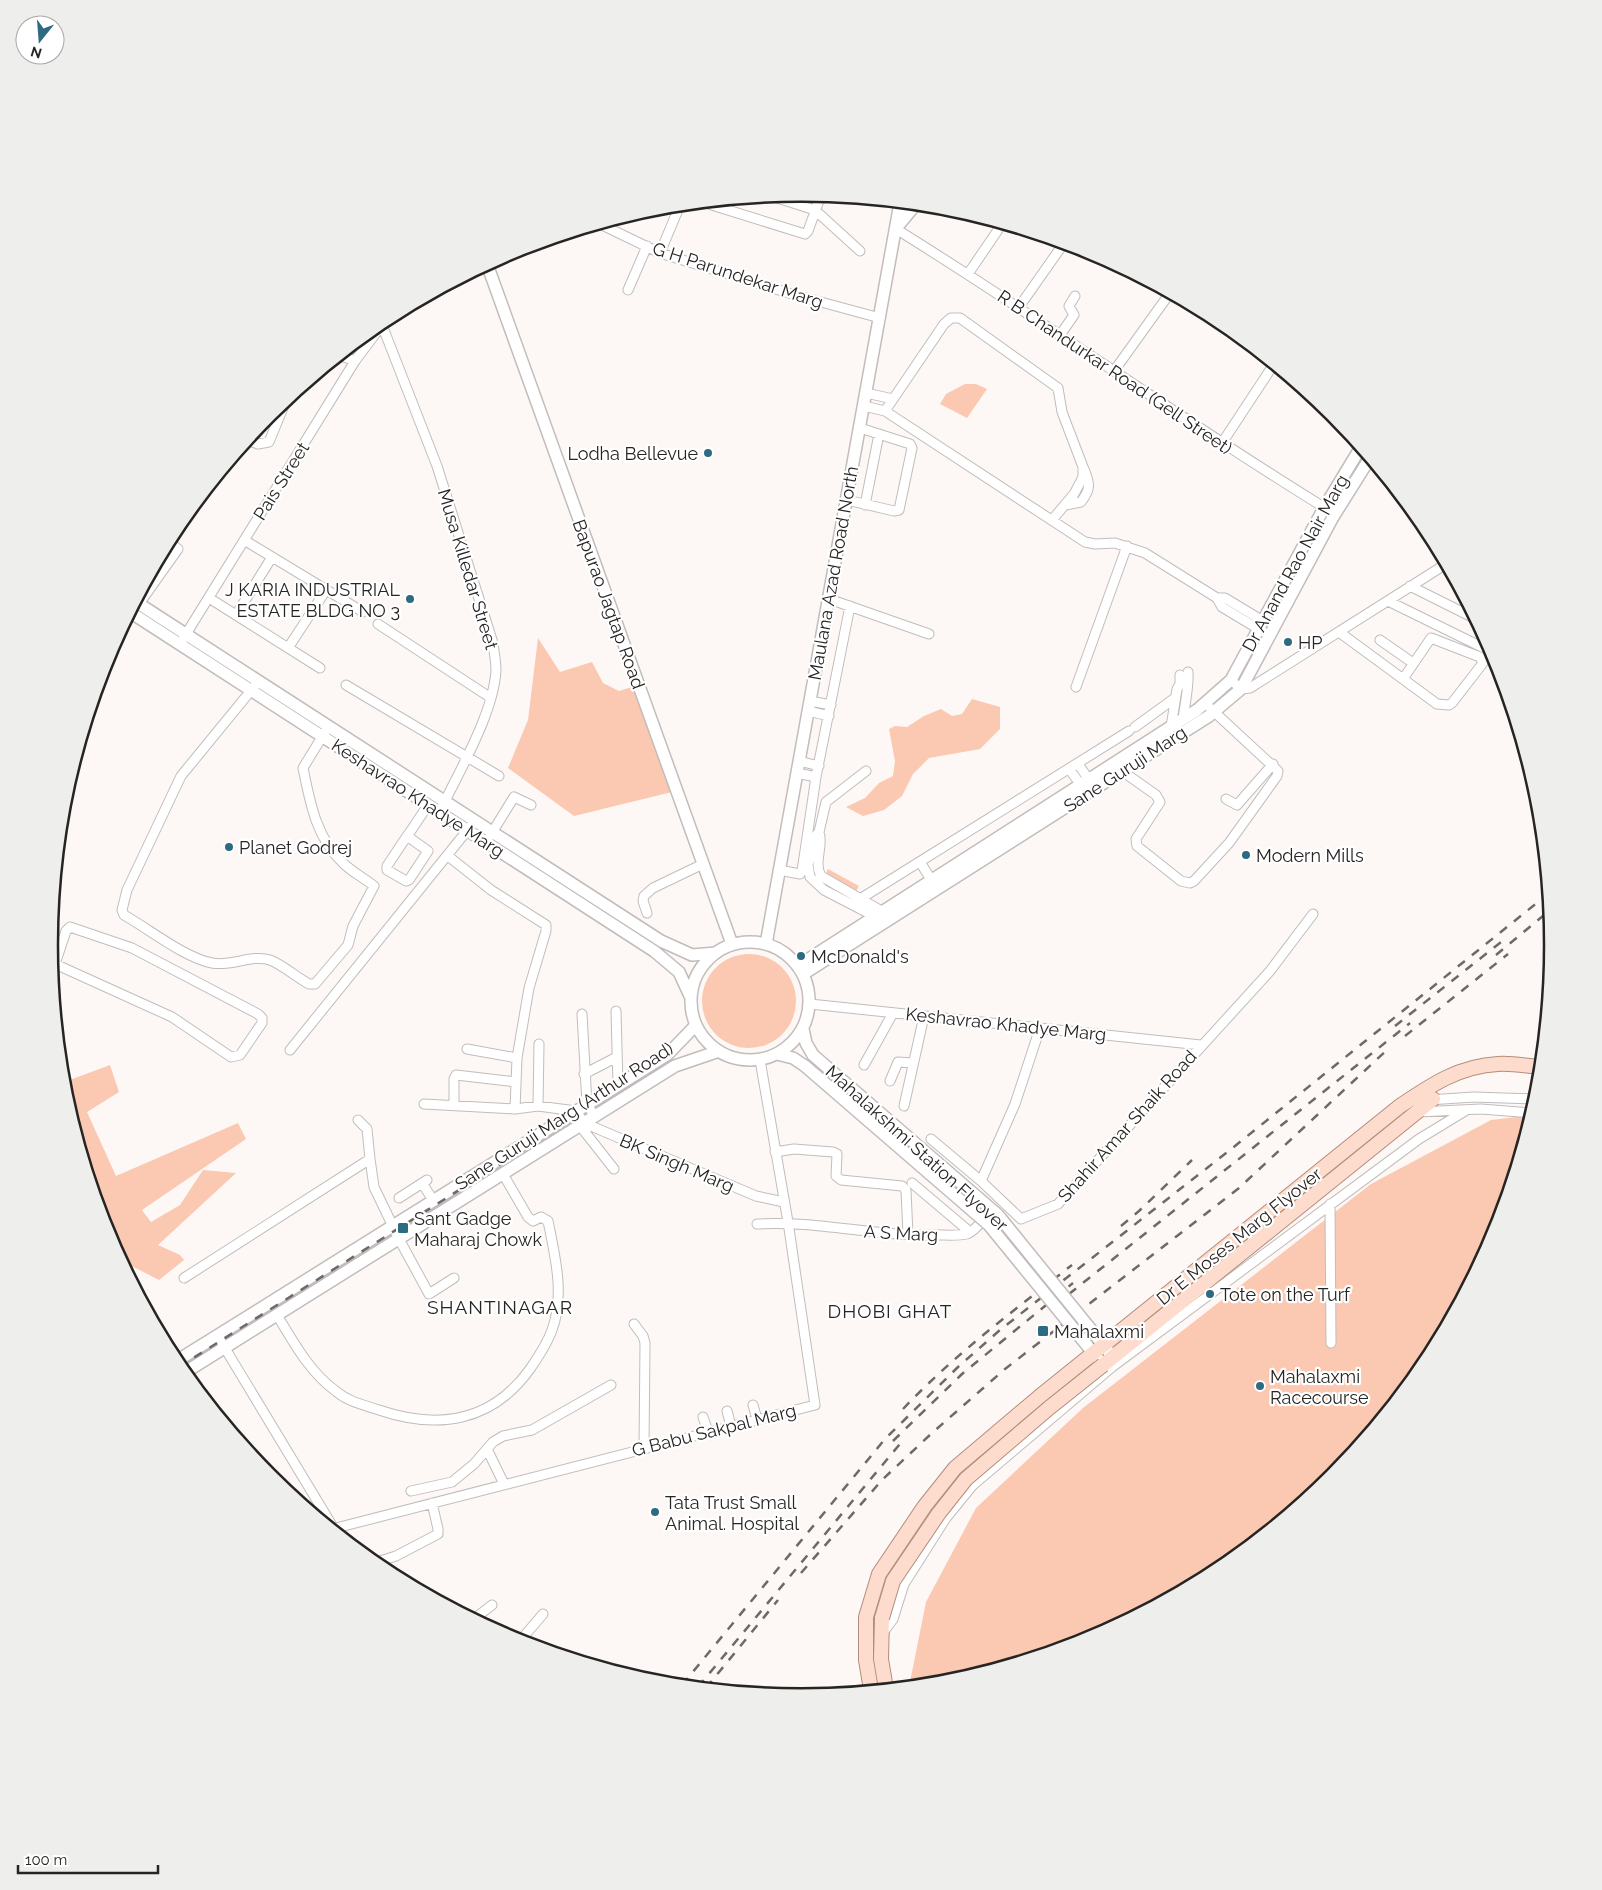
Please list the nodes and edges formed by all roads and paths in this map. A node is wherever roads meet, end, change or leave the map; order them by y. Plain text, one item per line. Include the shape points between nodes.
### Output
1 (791, 202) edge
2 (818, 202) edge
3 (717, 207) edge
4 (899, 208) edge
5 (815, 210) junction
6 (911, 210) edge
7 (677, 213) edge
8 (607, 227) edge
9 (896, 229) junction
10 (999, 229) edge
11 (647, 246) junction
12 (1060, 248) edge
13 (860, 251) dead end
14 (660, 253) junction
15 (489, 270) edge
16 (968, 274) junction
17 (628, 290) dead end
18 (1075, 296) dead end
19 (1167, 298) edge
20 (1019, 308) junction
21 (880, 318) junction
22 (386, 329) edge
23 (1060, 335) junction
24 (371, 339) edge
25 (345, 357) edge
26 (355, 361) junction
27 (1271, 369) edge
28 (1114, 371) junction
29 (866, 393) junction
30 (893, 399) junction
31 (864, 406) junction
32 (885, 411) junction
33 (280, 414) edge
34 (860, 428) junction
35 (879, 434) junction
36 (254, 442) edge
37 (1222, 443) junction
38 (1358, 452) edge
39 (1367, 463) edge
40 (847, 500) junction
41 (864, 505) junction
42 (1324, 508) junction
43 (1334, 514) junction
44 (1052, 520) junction
45 (244, 540) junction
46 (174, 546) edge
47 (1127, 546) junction
48 (272, 557) junction
49 (1441, 567) edge
50 (150, 585) edge
51 (1410, 586) junction
52 (326, 590) junction
53 (208, 598) junction
54 (828, 599) junction
55 (1388, 601) junction
56 (140, 605) edge
57 (850, 606) junction
58 (363, 612) dead end
59 (135, 615) edge
60 (236, 615) junction
61 (1467, 615) edge
62 (378, 624) dead end
63 (1261, 625) junction
64 (1339, 632) junction
65 (930, 634) dead end
66 (1270, 636) junction
67 (183, 640) junction
68 (1380, 640) dead end
69 (288, 648) junction
70 (1483, 648) edge
71 (1413, 663) junction
72 (320, 668) dead end
73 (1403, 679) junction
74 (1231, 680) junction
75 (346, 685) dead end
76 (255, 686) junction
77 (1076, 687) dead end
78 (1241, 689) junction
79 (491, 698) junction
80 (1175, 698) junction
81 (1205, 703) junction
82 (831, 705) junction
83 (809, 706) junction
84 (1214, 712) junction
85 (829, 716) junction
86 (1183, 719) junction
87 (1171, 727) junction
88 (325, 732) junction
89 (466, 758) junction
90 (799, 761) junction
91 (1078, 764) junction
92 (1273, 764) junction
93 (819, 766) junction
94 (1069, 770) junction
95 (866, 771) dead end
96 (1122, 771) junction
97 (797, 773) junction
98 (499, 776) dead end
99 (816, 778) junction
100 (1088, 787) junction
101 (1226, 799) dead end
102 (428, 805) junction
103 (530, 805) dead end
104 (442, 807) junction
105 (471, 826) junction
106 (819, 832) junction
107 (407, 836) junction
108 (489, 838) junction
109 (448, 856) junction
110 (920, 862) junction
111 (703, 864) junction
112 (779, 870) junction
113 (938, 881) junction
114 (860, 899) junction
115 (647, 913) dead end
116 (1314, 914) dead end
117 (879, 915) junction
118 (58, 944) edge
119 (732, 944) junction
120 (766, 944) junction
121 (716, 952) junction
122 (58, 966) edge
123 (801, 970) junction
124 (691, 998) junction
125 (810, 1004) junction
126 (616, 1011) dead end
127 (893, 1013) junction
128 (582, 1014) dead end
129 (924, 1016) junction
130 (696, 1026) junction
131 (1040, 1028) junction
132 (803, 1029) junction
133 (539, 1044) dead end
134 (1202, 1044) junction
135 (467, 1049) dead end
136 (290, 1050) dead end
137 (719, 1051) junction
138 (777, 1054) junction
139 (618, 1057) junction
140 (517, 1058) junction
141 (760, 1060) junction
142 (914, 1063) junction
143 (864, 1065) dead end
144 (1534, 1066) edge
145 (642, 1069) junction
146 (584, 1074) junction
147 (890, 1081) dead end
148 (516, 1082) junction
149 (651, 1082) junction
150 (618, 1085) junction
151 (607, 1092) junction
152 (1434, 1099) junction
153 (1528, 1099) edge
154 (424, 1104) dead end
155 (454, 1104) junction
156 (587, 1104) junction
157 (614, 1104) junction
158 (1404, 1104) junction
159 (538, 1106) junction
160 (904, 1106) dead end
161 (515, 1109) junction
162 (1465, 1111) junction
163 (574, 1112) junction
164 (1525, 1113) edge
165 (1414, 1115) junction
166 (595, 1117) junction
167 (358, 1120) dead end
168 (582, 1125) junction
169 (931, 1139) dead end
170 (775, 1152) junction
171 (370, 1158) junction
172 (614, 1169) dead end
173 (503, 1174) junction
174 (981, 1181) junction
175 (912, 1183) dead end
176 (399, 1198) dead end
177 (433, 1200) junction
178 (1000, 1201) junction
179 (784, 1202) junction
180 (1330, 1204) junction
181 (788, 1222) junction
182 (758, 1224) dead end
183 (392, 1226) junction
184 (970, 1232) junction
185 (908, 1235) junction
186 (399, 1239) junction
187 (184, 1278) dead end
188 (454, 1278) dead end
189 (277, 1315) junction
190 (634, 1324) dead end
191 (217, 1335) junction
192 (1331, 1343) dead end
193 (198, 1347) junction
194 (225, 1348) junction
195 (1098, 1349) junction
196 (182, 1357) edge
197 (206, 1359) junction
198 (1108, 1361) junction
199 (191, 1369) edge
200 (611, 1385) dead end
201 (753, 1405) dead end
202 (726, 1411) dead end
203 (703, 1417) dead end
204 (758, 1419) junction
205 (731, 1426) junction
206 (708, 1432) junction
207 (644, 1448) junction
208 (487, 1449) junction
209 (452, 1482) junction
210 (504, 1484) junction
211 (411, 1490) dead end
212 (457, 1496) junction
213 (432, 1502) junction
214 (327, 1517) edge
215 (339, 1528) edge
216 (384, 1560) edge
217 (492, 1605) dead end
218 (542, 1614) dead end
219 (479, 1615) edge
220 (524, 1635) edge
221 (881, 1636) junction
222 (885, 1683) edge
223 (870, 1685) edge

1 - 5 street
2 - 5 street
3 - 5 street via 805,234
4 - 9 main road, Maulana Azad Road North
5 - 13 street
6 - 9 main road
7 - 14 street
8 - 11 street, G H Parundekar Marg
9 - 16 street, R B Chandurkar Road (Gell Street)
9 - 21 main road, Maulana Azad Road North
10 - 16 street
11 - 14 street, G H Parundekar Marg
11 - 17 street
12 - 20 street
14 - 21 street, G H Parundekar Marg
15 - 111 main road, Bapurao Jagtap Road
16 - 20 street, R B Chandurkar Road (Gell Street)
18 - 23 street via 1069,306 1074,315
19 - 28 street
20 - 23 street, R B Chandurkar Road (Gell Street)
21 - 29 main road, Maulana Azad Road North
22 - 79 street, Musa Killedar Street via 437,466 493,643 496,670
23 - 28 street, R B Chandurkar Road (Gell Street)
24 - 26 street, Pais Street
25 - 26 street
26 - 45 street, Pais Street
27 - 37 street
28 - 37 street, R B Chandurkar Road (Gell Street)
29 - 30 street
29 - 31 main road, Maulana Azad Road North
30 - 32 street
30 - 44 street via 951,318 960,318 1058,388 1062,412 1083,467 1083,477 1074,494
31 - 32 street
31 - 34 main road, Maulana Azad Road North
32 - 44 street
33 - 36 street via 269,442
34 - 35 street
34 - 40 main road, Maulana Azad Road North
35 - 41 street
35 - 41 street via 911,445 900,508 894,511
37 - 42 street, R B Chandurkar Road (Gell Street)
38 - 42 main road, Dr Anand Rao Nair Marg
39 - 43 main road, Dr Anand Rao Nair Marg
40 - 41 street
40 - 54 main road, Maulana Azad Road North
42 - 43 street, R B Chandurkar Road (Gell Street)
42 - 63 main road, Dr Anand Rao Nair Marg
43 - 66 main road, Dr Anand Rao Nair Marg
44 - 47 street via 1085,542
45 - 48 street
45 - 53 street, Pais Street
46 - 50 street via 178,549
47 - 63 street via 1145,553 1217,598 1222,607
47 - 77 street
48 - 52 street
48 - 60 street
49 - 51 street, Sane Guruji Marg
51 - 55 street, Sane Guruji Marg
51 - 61 street
52 - 58 street
52 - 69 street
53 - 60 street
53 - 67 street, Pais Street
54 - 57 street
54 - 83 main road, Maulana Azad Road North
55 - 64 street, Sane Guruji Marg
55 - 70 street
56 - 67 main road, Keshavrao Khadye Marg
57 - 65 street
57 - 82 street
59 - 67 main road, Keshavrao Khadye Marg
60 - 69 street
62 - 79 street
63 - 66 street
63 - 74 main road, Dr Anand Rao Nair Marg
64 - 73 street
64 - 78 street, Sane Guruji Marg via 1250,688
66 - 78 main road, Dr Anand Rao Nair Marg
67 - 76 main road, Keshavrao Khadye Marg
68 - 71 street
69 - 72 street
71 - 73 street
71 - 73 street via 1432,638 1480,657 1483,663 1449,705 1437,704
74 - 78 street
74 - 81 main road, Sane Guruji Marg
75 - 89 street
76 - 88 main road, Keshavrao Khadye Marg
76 - 88 street via 181,776 127,890 122,910 124,915 195,957 212,963 232,964 269,960 309,984 315,984 348,945 352,926 374,886 329,848 314,818 303,768
78 - 84 main road, Sane Guruji Marg
79 - 89 street, Musa Killedar Street
80 - 86 street via 1184,674 1189,684
80 - 87 street
80 - 91 street
81 - 84 street
81 - 86 main road, Sane Guruji Marg
82 - 83 street
82 - 85 street
83 - 85 street
83 - 90 main road, Maulana Azad Road North
84 - 92 street
84 - 96 main road, Sane Guruji Marg
85 - 93 street
86 - 87 main road, Sane Guruji Marg
87 - 100 main road, Sane Guruji Marg
88 - 102 main road, Keshavrao Khadye Marg
88 - 104 main road, Keshavrao Khadye Marg
89 - 98 street
89 - 104 street, Musa Killedar Street
90 - 93 street
90 - 97 main road, Maulana Azad Road North
91 - 94 street
91 - 100 street
92 - 96 street via 1278,771 1277,776 1228,843 1190,884 1181,881 1137,846 1136,839 1160,802 1156,795
92 - 101 street via 1237,805
93 - 99 street
94 - 100 street
94 - 110 street
95 - 106 street via 826,802
96 - 100 main road, Sane Guruji Marg
97 - 99 street
97 - 112 main road, Maulana Azad Road North
99 - 112 street via 802,872
100 - 113 main road, Sane Guruji Marg
102 - 104 main road, Keshavrao Khadye Marg
102 - 107 street
103 - 108 street via 514,797
104 - 105 main road, Keshavrao Khadye Marg
105 - 108 main road, Keshavrao Khadye Marg
105 - 109 street
106 - 114 street via 821,876
106 - 117 street via 814,838 808,865 810,877 824,890
107 - 107 street via 387,868 406,881 428,851
108 - 121 main road, Keshavrao Khadye Marg via 661,941 692,955
108 - 124 main road, Keshavrao Khadye Marg via 654,951 679,972
109 - 136 street
109 - 140 street via 491,890 546,925 528,988
110 - 113 street
110 - 114 street
111 - 115 street via 648,891 643,901
111 - 119 main road, Bapurao Jagtap Road
112 - 120 main road, Maulana Azad Road North
113 - 117 main road, Sane Guruji Marg
113 - 123 main road, Sane Guruji Marg
114 - 117 street
116 - 134 street via 1270,971
117 - 123 main road, Sane Guruji Marg
118 - 122 street via 68,928 74,927 132,948 258,1014 262,1023 240,1055 231,1057 172,1017
119 - 120 main road
119 - 121 main road
120 - 123 main road via 776,947
121 - 124 main road via 694,980
123 - 125 main road
124 - 130 main road
125 - 127 street, Keshavrao Khadye Marg
125 - 132 main road
126 - 139 street
127 - 129 street, Keshavrao Khadye Marg
127 - 143 street
128 - 146 street
129 - 131 street, Keshavrao Khadye Marg
129 - 142 street
130 - 137 main road via 705,1040
130 - 145 main road, Sane Guruji Marg (Arthur Road) via 668,1054
131 - 134 street, Keshavrao Khadye Marg
131 - 174 street via 1016,1104
132 - 138 main road via 792,1044
132 - 195 main road, Mahalakshmi Station Flyover, bridge via 813,1055 998,1215
133 - 159 street
134 - 178 street, Shahir Amar Shaik Road via 1058,1204 1021,1219
135 - 140 street
137 - 141 main road via 738,1059
137 - 149 main road, Sane Guruji Marg (Arthur Road) via 675,1066
138 - 141 main road
138 - 195 main road, Mahalakshmi Station Flyover, bridge via 793,1058 805,1066 989,1225
139 - 146 street
139 - 150 street
140 - 148 street
141 - 170 street, G Babu Sakpal Marg
142 - 147 street via 898,1062
142 - 160 street
144 - 158 main road, Dr E Moses Marg Flyover via 1499,1064 1461,1070 1433,1083
145 - 149 main road
145 - 150 main road, Sane Guruji Marg (Arthur Road)
146 - 156 street
148 - 155 street via 456,1075
148 - 161 street
149 - 157 main road, Sane Guruji Marg (Arthur Road)
150 - 151 main road, Sane Guruji Marg (Arthur Road)
151 - 156 main road, Sane Guruji Marg (Arthur Road)
151 - 157 main road
152 - 153 street via 1474,1096
152 - 158 street
152 - 165 main road, Dr E Moses Marg Flyover
154 - 155 street
155 - 161 street
156 - 163 main road, Sane Guruji Marg (Arthur Road)
156 - 166 street
157 - 166 main road, Sane Guruji Marg (Arthur Road)
158 - 195 main road, Dr E Moses Marg Flyover
159 - 161 street
159 - 163 street
162 - 164 street via 1481,1109
162 - 165 street
162 - 180 street via 1419,1139
163 - 168 street
163 - 177 main road, Sane Guruji Marg (Arthur Road)
165 - 198 main road, Dr E Moses Marg Flyover
166 - 168 main road, Sane Guruji Marg (Arthur Road)
167 - 171 street via 367,1130
168 - 172 street
168 - 173 main road, Sane Guruji Marg (Arthur Road)
168 - 179 street, BK Singh Marg via 756,1196
169 - 174 street
170 - 179 street, G Babu Sakpal Marg
170 - 185 street via 794,1149 833,1152 837,1154 836,1176 842,1180 902,1186 906,1190
171 - 183 street via 374,1187
171 - 187 street
173 - 186 main road, Sane Guruji Marg (Arthur Road)
173 - 189 street via 528,1217 533,1220 541,1217 548,1221 558,1270 557,1302 553,1328 543,1351 516,1388 493,1404 466,1417 414,1420 348,1400 308,1365
174 - 178 street
175 - 184 street
176 - 177 street via 424,1182
177 - 183 main road, Sane Guruji Marg (Arthur Road)
178 - 184 street
179 - 181 street, G Babu Sakpal Marg
180 - 192 street
180 - 221 street via 1112,1367 973,1485 946,1518 904,1584 893,1619
181 - 182 street, A S Marg
181 - 185 street, A S Marg
181 - 204 street, G Babu Sakpal Marg via 815,1405
183 - 186 street
183 - 191 main road, Sane Guruji Marg (Arthur Road)
184 - 185 street, A S Marg
186 - 188 street via 429,1294
186 - 189 main road, Sane Guruji Marg (Arthur Road)
189 - 194 main road, Sane Guruji Marg (Arthur Road)
190 - 207 street via 644,1336 645,1343
191 - 193 main road, Sane Guruji Marg (Arthur Road)
191 - 194 street
193 - 196 main road, Sane Guruji Marg (Arthur Road)
193 - 197 main road
194 - 197 main road, Sane Guruji Marg (Arthur Road)
194 - 214 street
195 - 198 main road, Mahalakshmi Station Flyover
195 - 223 main road, Dr E Moses Marg Flyover via 955,1468 924,1507 879,1574 866,1617 866,1660
197 - 199 main road, Sane Guruji Marg (Arthur Road)
198 - 221 main road, Dr E Moses Marg Flyover, bridge via 966,1479 894,1582 882,1618
200 - 208 street via 532,1430 503,1436
201 - 204 street
202 - 205 street
203 - 206 street
204 - 205 street, G Babu Sakpal Marg
205 - 206 street, G Babu Sakpal Marg
206 - 207 street, G Babu Sakpal Marg
207 - 210 street, G Babu Sakpal Marg
208 - 209 street
208 - 210 street
209 - 211 street
209 - 212 street
210 - 212 street, G Babu Sakpal Marg
212 - 213 street, G Babu Sakpal Marg
213 - 215 street, G Babu Sakpal Marg
213 - 216 street via 438,1534
217 - 219 street
218 - 220 street
221 - 222 main road, Dr E Moses Marg Flyover

